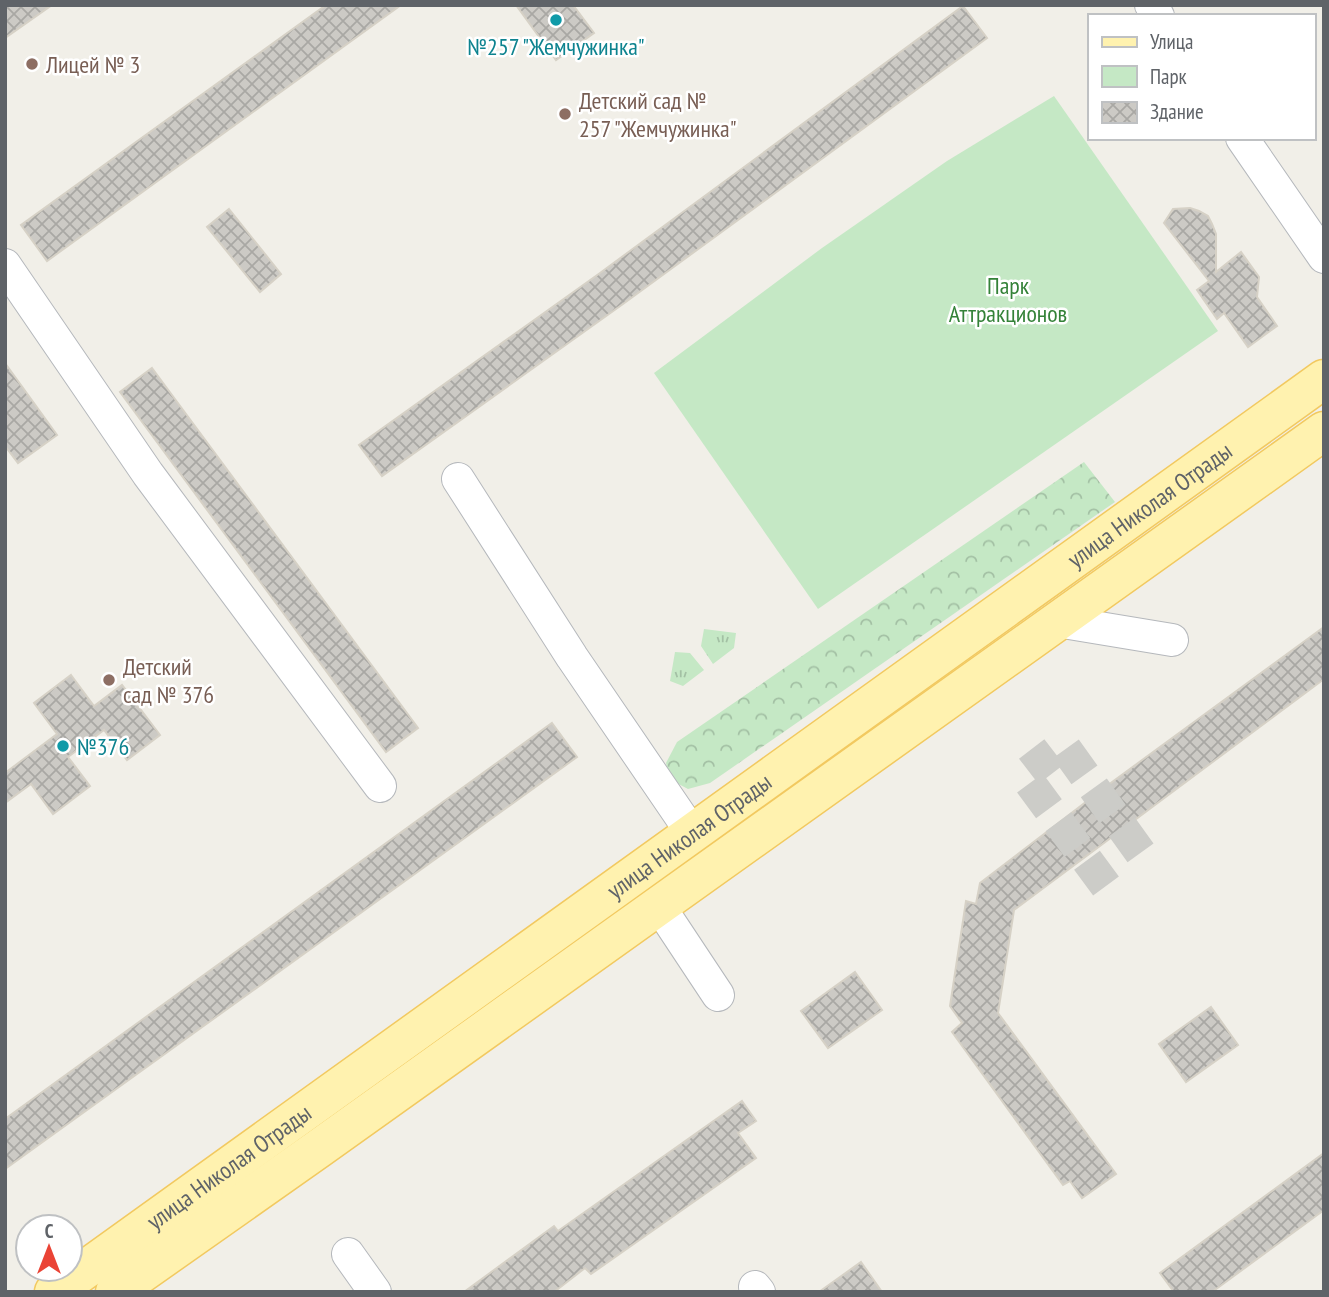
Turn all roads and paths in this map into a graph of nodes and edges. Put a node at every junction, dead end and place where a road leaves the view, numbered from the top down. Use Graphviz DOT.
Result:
graph roads {
  1 [pos="1243,140"];
  2 [pos="1324,257"];
  3 [pos="5,265"];
  4 [pos="1324,379"];
  5 [pos="1324,431"];
  6 [pos="458,479"];
  7 [pos="1057,621"];
  8 [pos="1172,640"];
  9 [pos="380,786"];
  10 [pos="692,833"];
  11 [pos="659,906"];
  12 [pos="718,995"];
  13 [pos="348,1254"];
  14 [pos="54,1292"];
  15 [pos="115,1292"];
  16 [pos="375,1292"];
  1 -- 2 [label="street"];
  3 -- 9 [label="street"];
  4 -- 10 [label="main road, улица Николая Отрады"];
  5 -- 7 [label="main road, улица Николая Отрады"];
  6 -- 10 [label="street"];
  7 -- 8 [label="street"];
  7 -- 11 [label="main road, улица Николая Отрады"];
  10 -- 14 [label="main road, улица Николая Отрады"];
  11 -- 12 [label="street"];
  11 -- 15 [label="main road, улица Николая Отрады"];
  13 -- 16 [label="street"];
}
